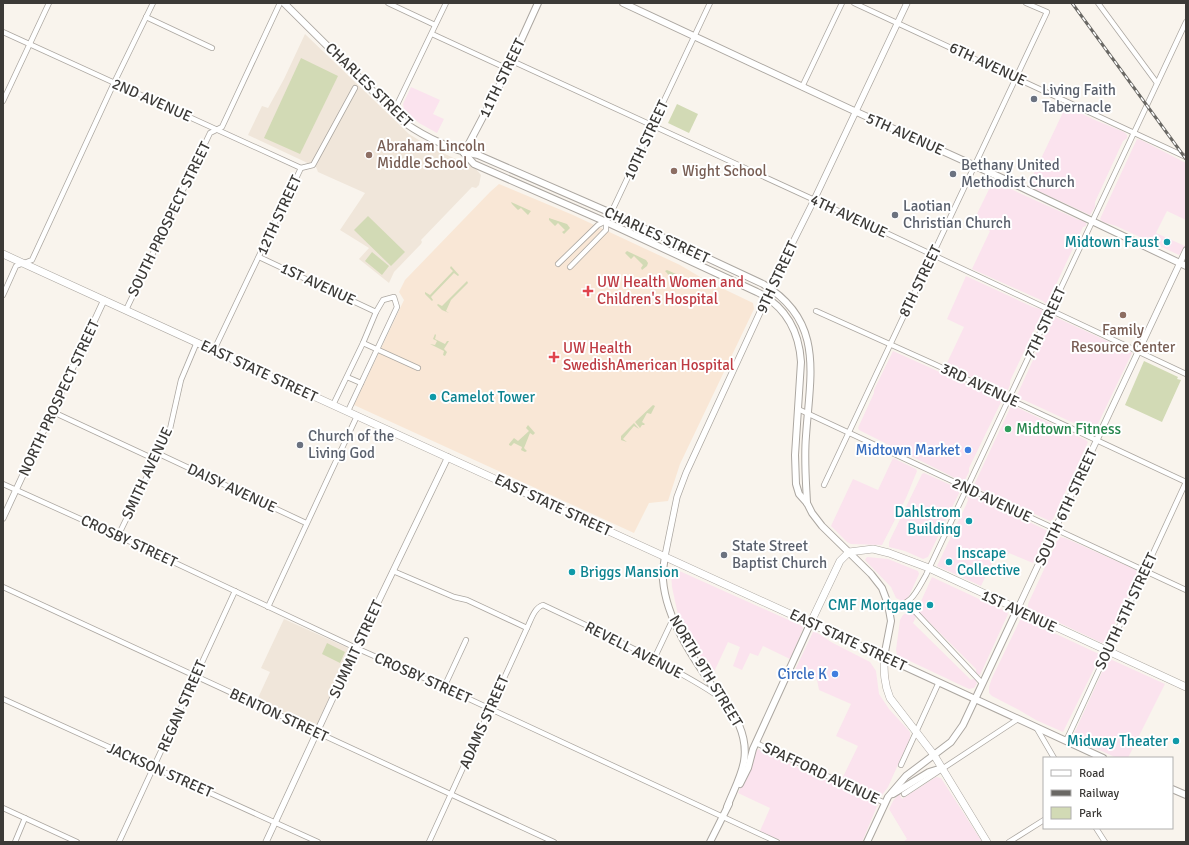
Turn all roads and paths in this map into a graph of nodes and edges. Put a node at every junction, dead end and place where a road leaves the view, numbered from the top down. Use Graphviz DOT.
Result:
graph roads {
  1 [pos="49,3"];
  2 [pos="153,3"];
  3 [pos="280,3"];
  4 [pos="284,3"];
  5 [pos="388,3"];
  6 [pos="446,3"];
  7 [pos="538,3"];
  8 [pos="623,3"];
  9 [pos="710,3"];
  10 [pos="842,3"];
  11 [pos="854,3"];
  12 [pos="906,3"];
  13 [pos="1026,3"];
  14 [pos="1098,3"];
  15 [pos="146,17"];
  16 [pos="897,22"];
  17 [pos="1186,22"];
  18 [pos="435,25"];
  19 [pos="3,32"];
  20 [pos="432,34"];
  21 [pos="695,36"];
  22 [pos="30,44"];
  23 [pos="212,48"];
  24 [pos="512,61"];
  25 [pos="508,69"];
  26 [pos="1016,78"];
  27 [pos="1157,83"];
  28 [pos="114,84"];
  29 [pos="802,87"];
  30 [pos="355,88"];
  31 [pos="3,101"];
  32 [pos="394,111"];
  33 [pos="856,112"];
  34 [pos="652,126"];
  35 [pos="216,129"];
  36 [pos="1135,134"];
  37 [pos="464,153"];
  38 [pos="1186,158"];
  39 [pos="975,166"];
  40 [pos="301,168"];
  41 [pos="814,200"];
  42 [pos="611,213"];
  43 [pos="606,222"];
  44 [pos="1093,222"];
  45 [pos="1186,250"];
  46 [pos="3,254"];
  47 [pos="932,255"];
  48 [pos="259,257"];
  49 [pos="24,264"];
  50 [pos="558,264"];
  51 [pos="1183,264"];
  52 [pos="570,267"];
  53 [pos="771,289"];
  54 [pos="3,295"];
  55 [pos="767,297"];
  56 [pos="104,300"];
  57 [pos="126,310"];
  58 [pos="816,311"];
  59 [pos="1051,311"];
  60 [pos="376,312"];
  61 [pos="197,342"];
  62 [pos="363,343"];
  63 [pos="890,344"];
  64 [pos="214,350"];
  65 [pos="377,350"];
  66 [pos="1138,352"];
  67 [pos="418,368"];
  68 [pos="1186,374"];
  69 [pos="347,376"];
  70 [pos="361,383"];
  71 [pos="1009,399"];
  72 [pos="333,405"];
  73 [pos="798,409"];
  74 [pos="348,411"];
  75 [pos="53,412"];
  76 [pos="808,414"];
  77 [pos="357,416"];
  78 [pos="848,432"];
  79 [pos="1097,440"];
  80 [pos="157,453"];
  81 [pos="448,457"];
  82 [pos="154,459"];
  83 [pos="1186,482"];
  84 [pos="3,484"];
  85 [pos="824,486"];
  86 [pos="967,488"];
  87 [pos="16,490"];
  88 [pos="807,503"];
  89 [pos="3,518"];
  90 [pos="306,523"];
  91 [pos="1055,530"];
  92 [pos="118,536"];
  93 [pos="849,552"];
  94 [pos="665,556"];
  95 [pos="929,568"];
  96 [pos="393,571"];
  97 [pos="1144,571"];
  98 [pos="3,587"];
  99 [pos="1186,590"];
  100 [pos="235,591"];
  101 [pos="907,603"];
  102 [pos="543,606"];
  103 [pos="268,607"];
  104 [pos="1017,610"];
  105 [pos="889,611"];
  106 [pos="673,619"];
  107 [pos="811,622"];
  108 [pos="527,628"];
  109 [pos="466,640"];
  110 [pos="356,648"];
  111 [pos="1107,651"];
  112 [pos="884,657"];
  113 [pos="654,659"];
  114 [pos="195,676"];
  115 [pos="939,682"];
  116 [pos="982,683"];
  117 [pos="1186,687"];
  118 [pos="446,688"];
  119 [pos="3,699"];
  120 [pos="975,699"];
  121 [pos="722,700"];
  122 [pos="489,708"];
  123 [pos="1018,719"];
  124 [pos="1036,727"];
  125 [pos="917,731"];
  126 [pos="316,732"];
  127 [pos="1066,741"];
  128 [pos="756,743"];
  129 [pos="934,755"];
  130 [pos="1053,757"];
  131 [pos="1101,757"];
  132 [pos="901,765"];
  133 [pos="154,768"];
  134 [pos="942,768"];
  135 [pos="1173,790"];
  136 [pos="451,794"];
  137 [pos="904,794"];
  138 [pos="1186,796"];
  139 [pos="887,800"];
  140 [pos="727,807"];
  141 [pos="3,808"];
  142 [pos="722,816"];
  143 [pos="25,818"];
  144 [pos="1043,821"];
  145 [pos="275,822"];
  146 [pos="1097,829"];
  147 [pos="869,840"];
  148 [pos="14,842"];
  149 [pos="78,842"];
  150 [pos="120,842"];
  151 [pos="266,842"];
  152 [pos="318,842"];
  153 [pos="429,842"];
  154 [pos="554,842"];
  155 [pos="710,842"];
  156 [pos="777,842"];
  157 [pos="987,842"];
  158 [pos="1009,842"];
  159 [pos="1104,842"];
  1 -- 22 [label="street"];
  2 -- 15 [label="street"];
  3 -- 35 [label="street, SOUTH PROSPECT STREET"];
  4 -- 32 [label="main road, CHARLES STREET"];
  5 -- 18 [label="street"];
  6 -- 18 [label="street"];
  7 -- 24 [label="main road, 11TH STREET"];
  8 -- 21 [label="main road, 5TH AVENUE"];
  9 -- 21 [label="street, 10TH STREET"];
  10 -- 29 [label="street"];
  11 -- 16 [label="street, 6TH AVENUE"];
  12 -- 16 [label="street, 9TH STREET"];
  13 -- 26 [label="street, 8TH STREET"];
  14 -- 27 [label="street"];
  15 -- 23 [label="street"];
  15 -- 28 [label="street"];
  16 -- 26 [label="street, 6TH AVENUE"];
  16 -- 33 [label="street, 9TH STREET"];
  17 -- 27 [label="street, 7TH STREET"];
  18 -- 20 [label="street"];
  19 -- 22 [label="street, 2ND AVENUE"];
  20 -- 25 [label="street"];
  20 -- 32 [label="street"];
  21 -- 29 [label="main road, 5TH AVENUE"];
  21 -- 34 [label="street, 10TH STREET"];
  22 -- 28 [label="street, 2ND AVENUE"];
  22 -- 31 [label="street"];
  24 -- 25 [label="main road, 11TH STREET"];
  24 -- 34 [label="street, 4TH AVENUE"];
  25 -- 37 [label="main road, 11TH STREET"];
  26 -- 36 [label="street, 6TH AVENUE"];
  26 -- 39 [label="street, 8TH STREET"];
  27 -- 36 [label="street, 7TH STREET"];
  28 -- 35 [label="street, 2ND AVENUE"];
  28 -- 49 [label="street"];
  29 -- 33 [label="main road, 5TH AVENUE"];
  30 -- 40 [label="street, 12TH STREET"];
  32 -- 37 [label="main road, CHARLES STREET"];
  33 -- 39 [label="main road, 5TH AVENUE"];
  33 -- 41 [label="street, 9TH STREET"];
  34 -- 41 [label="street, 4TH AVENUE"];
  34 -- 42 [label="street, 10TH STREET"];
  35 -- 40 [label="street, 2ND AVENUE"];
  35 -- 57 [label="street, SOUTH PROSPECT STREET"];
  36 -- 38 [label="street, 6TH AVENUE"];
  36 -- 44 [label="street, 7TH STREET"];
  37 -- 42 [label="main road, CHARLES STREET"];
  37 -- 43 [label="main road, CHARLES STREET"];
  39 -- 44 [label="main road, 5TH AVENUE"];
  39 -- 47 [label="street, 8TH STREET"];
  40 -- 48 [label="street, 12TH STREET"];
  41 -- 47 [label="street, 4TH AVENUE"];
  41 -- 53 [label="street, 9TH STREET"];
  42 -- 43 [label="street, 10TH STREET"];
  42 -- 53 [label="main road, CHARLES STREET"];
  43 -- 50 [label="street"];
  43 -- 52 [label="street, 10TH STREET"];
  43 -- 55 [label="main road, CHARLES STREET"];
  44 -- 51 [label="main road, 5TH AVENUE"];
  44 -- 59 [label="street, 7TH STREET"];
  45 -- 51 [label="street, SOUTH 6TH STREET"];
  46 -- 49 [label="main road, EAST STATE STREET"];
  47 -- 59 [label="street, 4TH AVENUE"];
  47 -- 63 [label="street, 8TH STREET"];
  48 -- 60 [label="street, 1ST AVENUE"];
  48 -- 64 [label="street, 12TH STREET"];
  49 -- 54 [label="street"];
  49 -- 56 [label="main road, EAST STATE STREET"];
  51 -- 66 [label="street, SOUTH 6TH STREET"];
  53 -- 55 [label="street, 9TH STREET"];
  53 -- 76 [label="main road, CHARLES STREET"];
  55 -- 73 [label="main road, CHARLES STREET"];
  55 -- 94 [label="street, 9TH STREET"];
  56 -- 57 [label="main road, EAST STATE STREET"];
  56 -- 75 [label="street, NORTH PROSPECT STREET"];
  57 -- 61 [label="main road, EAST STATE STREET"];
  58 -- 63 [label="street, 3RD AVENUE"];
  59 -- 66 [label="street, 4TH AVENUE"];
  59 -- 71 [label="street, 7TH STREET"];
  60 -- 62 [label="street"];
  60 -- 65 [label="street"];
  61 -- 64 [label="main road, EAST STATE STREET"];
  61 -- 80 [label="street, SMITH AVENUE"];
  62 -- 65 [label="street"];
  62 -- 69 [label="street"];
  63 -- 71 [label="street, 3RD AVENUE"];
  63 -- 78 [label="street, 8TH STREET"];
  64 -- 72 [label="main road, EAST STATE STREET"];
  65 -- 67 [label="street"];
  65 -- 70 [label="street"];
  66 -- 68 [label="street, 4TH AVENUE"];
  66 -- 79 [label="street, SOUTH 6TH STREET"];
  69 -- 70 [label="street"];
  69 -- 72 [label="street"];
  70 -- 74 [label="street"];
  71 -- 79 [label="street, 3RD AVENUE"];
  71 -- 86 [label="street, 7TH STREET"];
  72 -- 74 [label="main road, EAST STATE STREET"];
  73 -- 76 [label="street, 2ND AVENUE"];
  73 -- 88 [label="main road, CHARLES STREET"];
  74 -- 77 [label="main road, EAST STATE STREET"];
  75 -- 82 [label="street"];
  75 -- 87 [label="street, NORTH PROSPECT STREET"];
  76 -- 78 [label="street, 2ND AVENUE"];
  76 -- 88 [label="main road, CHARLES STREET"];
  77 -- 81 [label="main road, EAST STATE STREET"];
  77 -- 90 [label="street"];
  78 -- 85 [label="street, 8TH STREET"];
  78 -- 86 [label="street, 2ND AVENUE"];
  79 -- 83 [label="street, 3RD AVENUE"];
  79 -- 91 [label="street, SOUTH 6TH STREET"];
  80 -- 82 [label="street, SMITH AVENUE"];
  80 -- 90 [label="street, DAISY AVENUE"];
  81 -- 94 [label="main road, EAST STATE STREET"];
  81 -- 96 [label="street, SUMMIT STREET"];
  82 -- 92 [label="street, SMITH AVENUE"];
  83 -- 97 [label="street, SOUTH 5TH STREET"];
  84 -- 87 [label="street, CROSBY STREET"];
  86 -- 91 [label="street, 2ND AVENUE"];
  86 -- 95 [label="street, 7TH STREET"];
  87 -- 89 [label="street, NORTH PROSPECT STREET"];
  87 -- 92 [label="street, CROSBY STREET"];
  88 -- 93 [label="main road, CHARLES STREET"];
  90 -- 103 [label="street"];
  91 -- 97 [label="street, 2ND AVENUE"];
  91 -- 104 [label="street, SOUTH 6TH STREET"];
  92 -- 100 [label="street, CROSBY STREET"];
  93 -- 95 [label="main road, 1ST AVENUE"];
  93 -- 105 [label="main road, CHARLES STREET"];
  93 -- 107 [label="main road"];
  94 -- 106 [label="main road, NORTH 9TH STREET"];
  94 -- 107 [label="main road, EAST STATE STREET"];
  95 -- 101 [label="street, 7TH STREET"];
  95 -- 104 [label="main road, 1ST AVENUE"];
  96 -- 108 [label="street"];
  96 -- 110 [label="street, SUMMIT STREET"];
  97 -- 99 [label="street, 2ND AVENUE"];
  97 -- 111 [label="street, SOUTH 5TH STREET"];
  98 -- 114 [label="street, BENTON STREET"];
  100 -- 103 [label="street, CROSBY STREET"];
  100 -- 114 [label="street, REGAN STREET"];
  101 -- 105 [label="street, 7TH STREET"];
  101 -- 116 [label="street"];
  102 -- 108 [label="street, ADAMS STREET"];
  102 -- 113 [label="street, REVELL AVENUE"];
  103 -- 110 [label="street, CROSBY STREET"];
  104 -- 111 [label="main road, 1ST AVENUE"];
  104 -- 116 [label="main road, SOUTH 6TH STREET"];
  105 -- 112 [label="main road, CHARLES STREET"];
  106 -- 113 [label="street"];
  106 -- 121 [label="main road, NORTH 9TH STREET"];
  107 -- 112 [label="main road, EAST STATE STREET"];
  107 -- 128 [label="main road"];
  108 -- 122 [label="street, ADAMS STREET"];
  109 -- 118 [label="street"];
  110 -- 118 [label="street, CROSBY STREET"];
  110 -- 126 [label="street, SUMMIT STREET"];
  111 -- 117 [label="main road, 1ST AVENUE"];
  111 -- 127 [label="street, SOUTH 5TH STREET"];
  112 -- 115 [label="main road, EAST STATE STREET"];
  112 -- 125 [label="main road"];
  113 -- 121 [label="street, REVELL AVENUE"];
  114 -- 126 [label="street, BENTON STREET"];
  114 -- 133 [label="street, REGAN STREET"];
  115 -- 120 [label="main road, EAST STATE STREET"];
  115 -- 125 [label="street"];
  116 -- 120 [label="main road, SOUTH 6TH STREET"];
  118 -- 122 [label="street, CROSBY STREET"];
  119 -- 133 [label="street, JACKSON STREET"];
  120 -- 123 [label="main road, EAST STATE STREET"];
  120 -- 129 [label="main road, SOUTH 6TH STREET"];
  121 -- 140 [label="main road, NORTH 9TH STREET"];
  122 -- 136 [label="street, ADAMS STREET"];
  122 -- 142 [label="street, CROSBY STREET"];
  123 -- 124 [label="main road, EAST STATE STREET"];
  123 -- 134 [label="street"];
  124 -- 127 [label="main road, EAST STATE STREET"];
  124 -- 130 [label="street"];
  125 -- 129 [label="main road"];
  125 -- 132 [label="street"];
  126 -- 136 [label="street, BENTON STREET"];
  126 -- 145 [label="street, SUMMIT STREET"];
  127 -- 131 [label="main road, EAST STATE STREET"];
  128 -- 139 [label="street, SPAFFORD AVENUE"];
  128 -- 140 [label="main road"];
  129 -- 134 [label="main road"];
  129 -- 139 [label="main road, SOUTH 6TH STREET"];
  133 -- 145 [label="street, JACKSON STREET"];
  133 -- 150 [label="street, REGAN STREET"];
  134 -- 137 [label="street"];
  134 -- 139 [label="main road"];
  134 -- 157 [label="main road"];
  135 -- 138 [label="main road"];
  136 -- 153 [label="street, ADAMS STREET"];
  136 -- 154 [label="street, BENTON STREET"];
  139 -- 147 [label="main road, SOUTH 6TH STREET"];
  140 -- 142 [label="main road"];
  141 -- 143 [label="street"];
  142 -- 155 [label="main road"];
  142 -- 156 [label="street, CROSBY STREET"];
  143 -- 148 [label="street"];
  143 -- 149 [label="street"];
  144 -- 158 [label="street"];
  145 -- 151 [label="street, SUMMIT STREET"];
  145 -- 152 [label="street, JACKSON STREET"];
  146 -- 159 [label="street"];
}
